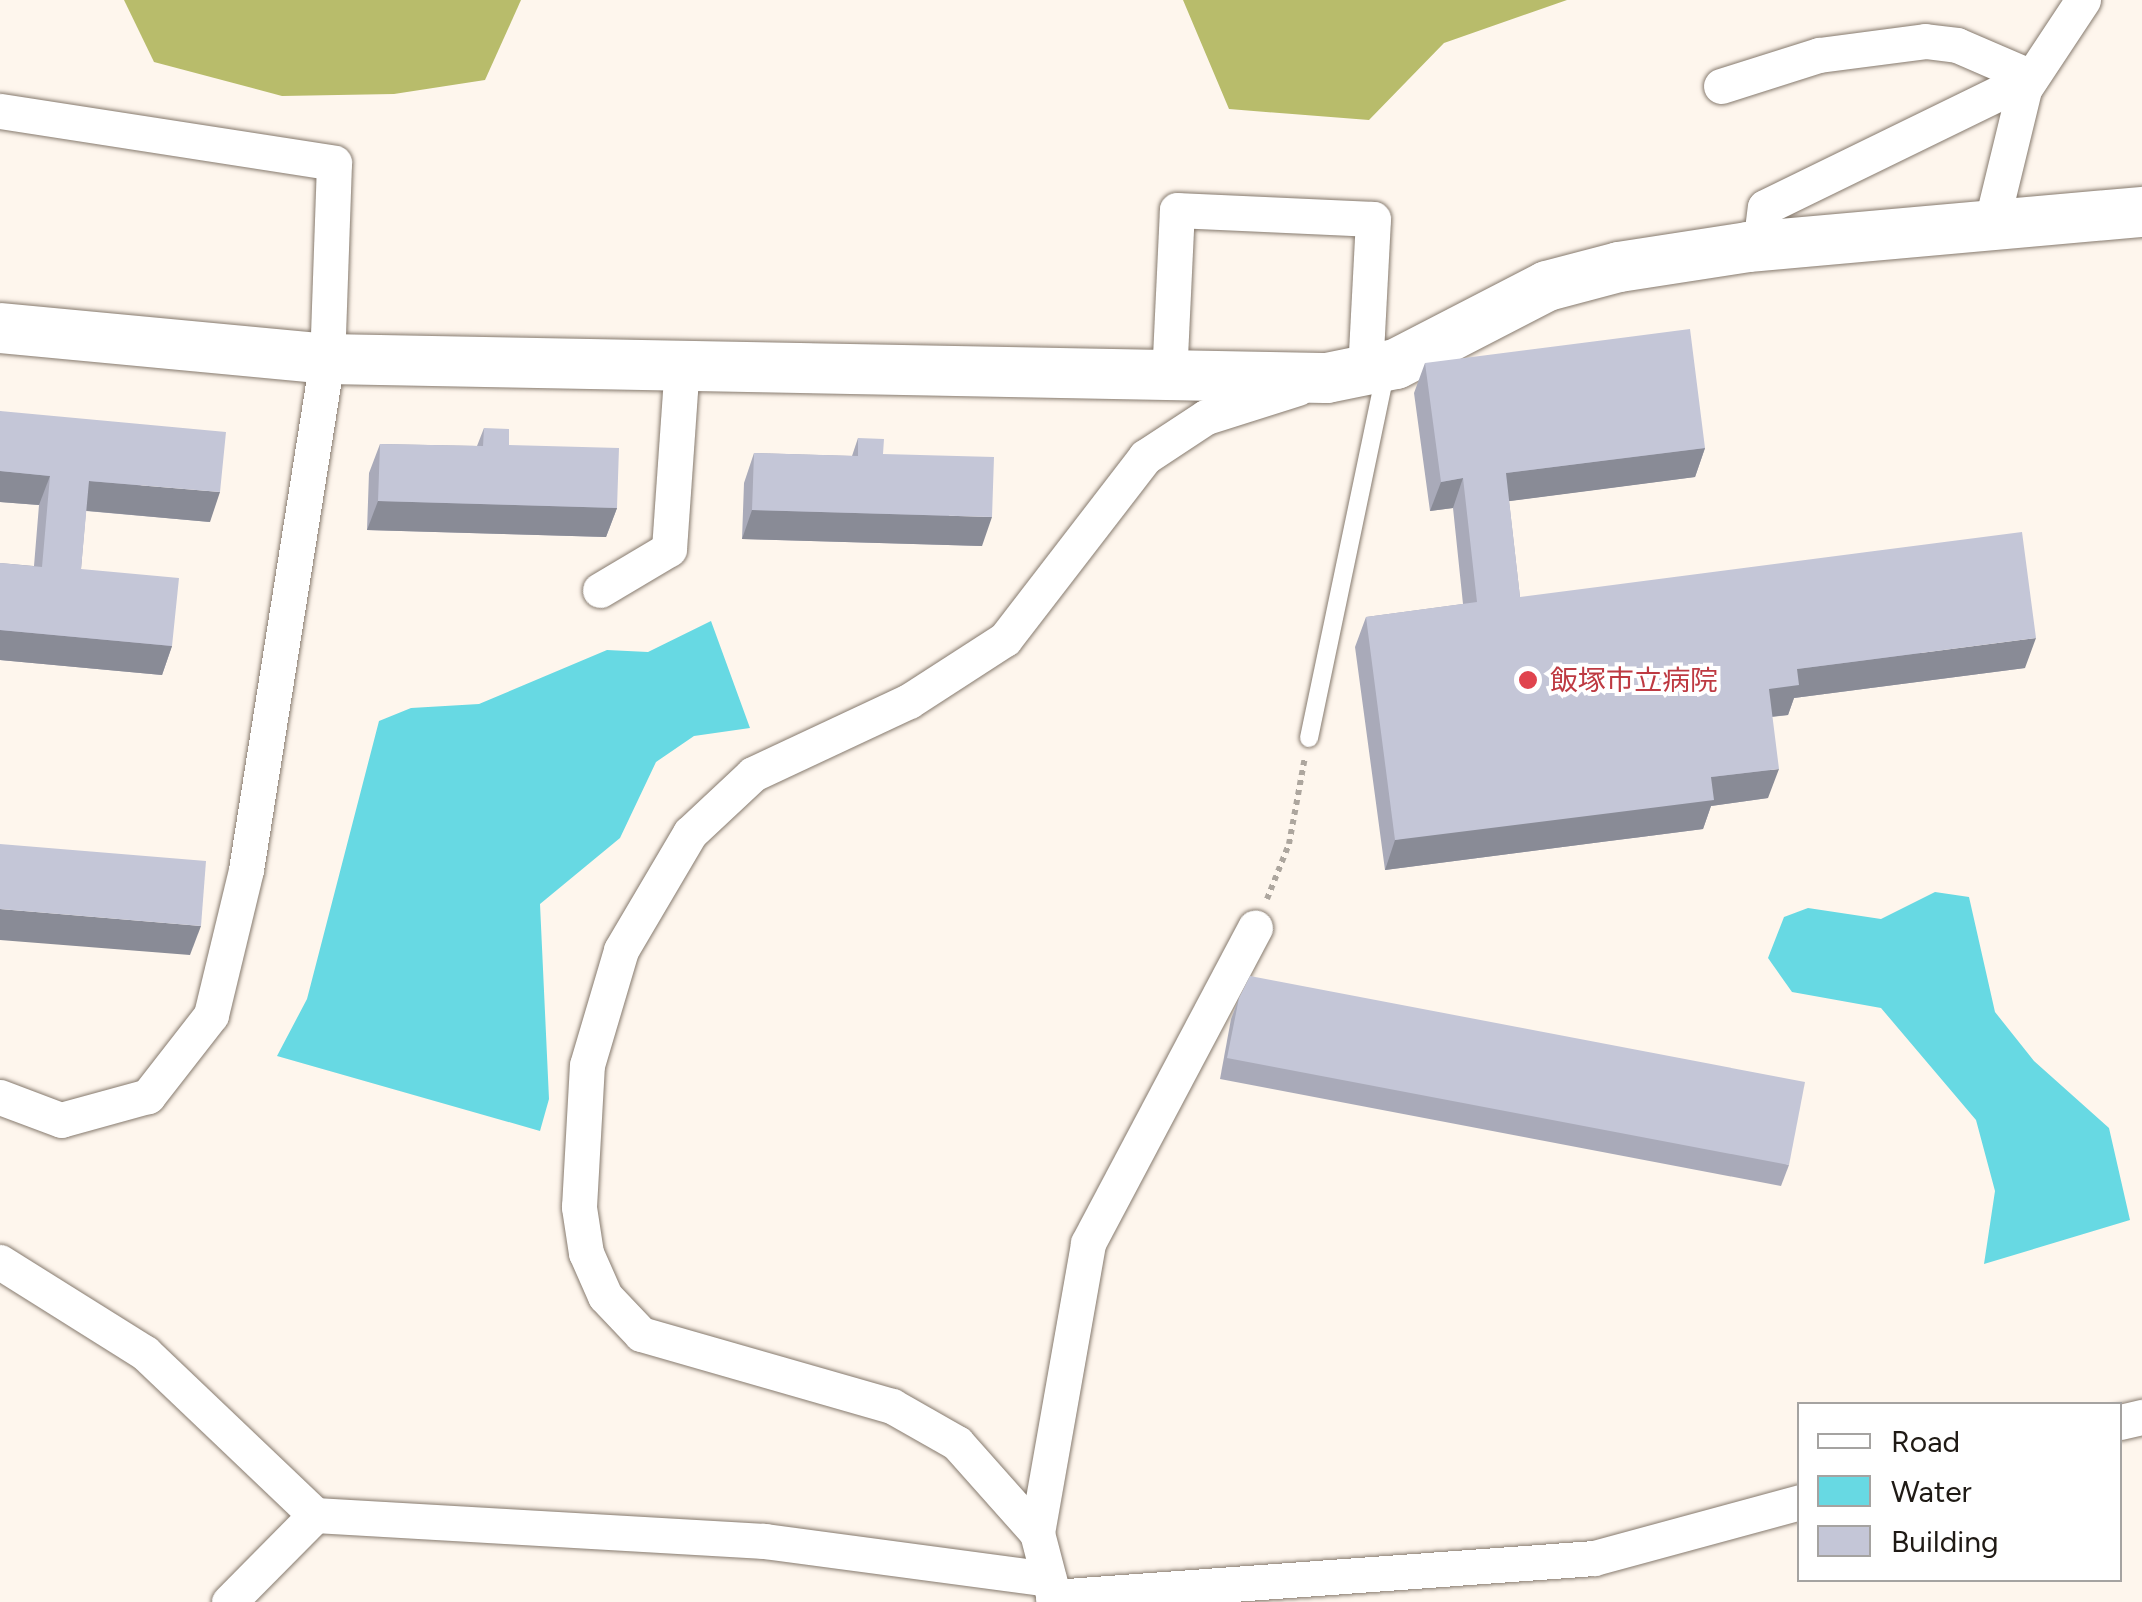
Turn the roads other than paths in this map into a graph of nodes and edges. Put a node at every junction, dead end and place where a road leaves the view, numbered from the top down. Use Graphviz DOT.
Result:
graph roads {
  1 [pos="2083,0"];
  2 [pos="2031,77"];
  3 [pos="1721,86"];
  4 [pos="0,111"];
  5 [pos="2142,212"];
  6 [pos="1990,229"];
  7 [pos="1760,246"];
  8 [pos="0,328"];
  9 [pos="327,359"];
  10 [pos="682,365"];
  11 [pos="1360,371"];
  12 [pos="1169,378"];
  13 [pos="600,590"];
  14 [pos="1309,738"];
  15 [pos="1255,928"];
  16 [pos="0,1098"];
  17 [pos="0,1262"];
  18 [pos="1797,1503"];
  19 [pos="315,1514"];
  20 [pos="1037,1533"];
  21 [pos="1052,1593"];
  22 [pos="229,1602"];
  1 -- 2 [label="street"];
  2 -- 3 [label="street"];
  2 -- 6 [label="street"];
  2 -- 7 [label="street"];
  4 -- 9 [label="street"];
  5 -- 6 [label="street"];
  6 -- 7 [label="street"];
  7 -- 11 [label="street"];
  8 -- 9 [label="street"];
  9 -- 10 [label="street"];
  9 -- 16 [label="street"];
  10 -- 12 [label="street"];
  10 -- 13 [label="street"];
  11 -- 12 [label="street"];
  11 -- 12 [label="street"];
  11 -- 14 [label="lane"];
  11 -- 20 [label="street"];
  15 -- 20 [label="street"];
  17 -- 19 [label="street"];
  18 -- 21 [label="street"];
  19 -- 21 [label="street"];
  19 -- 22 [label="street"];
  20 -- 21 [label="street"];
}
